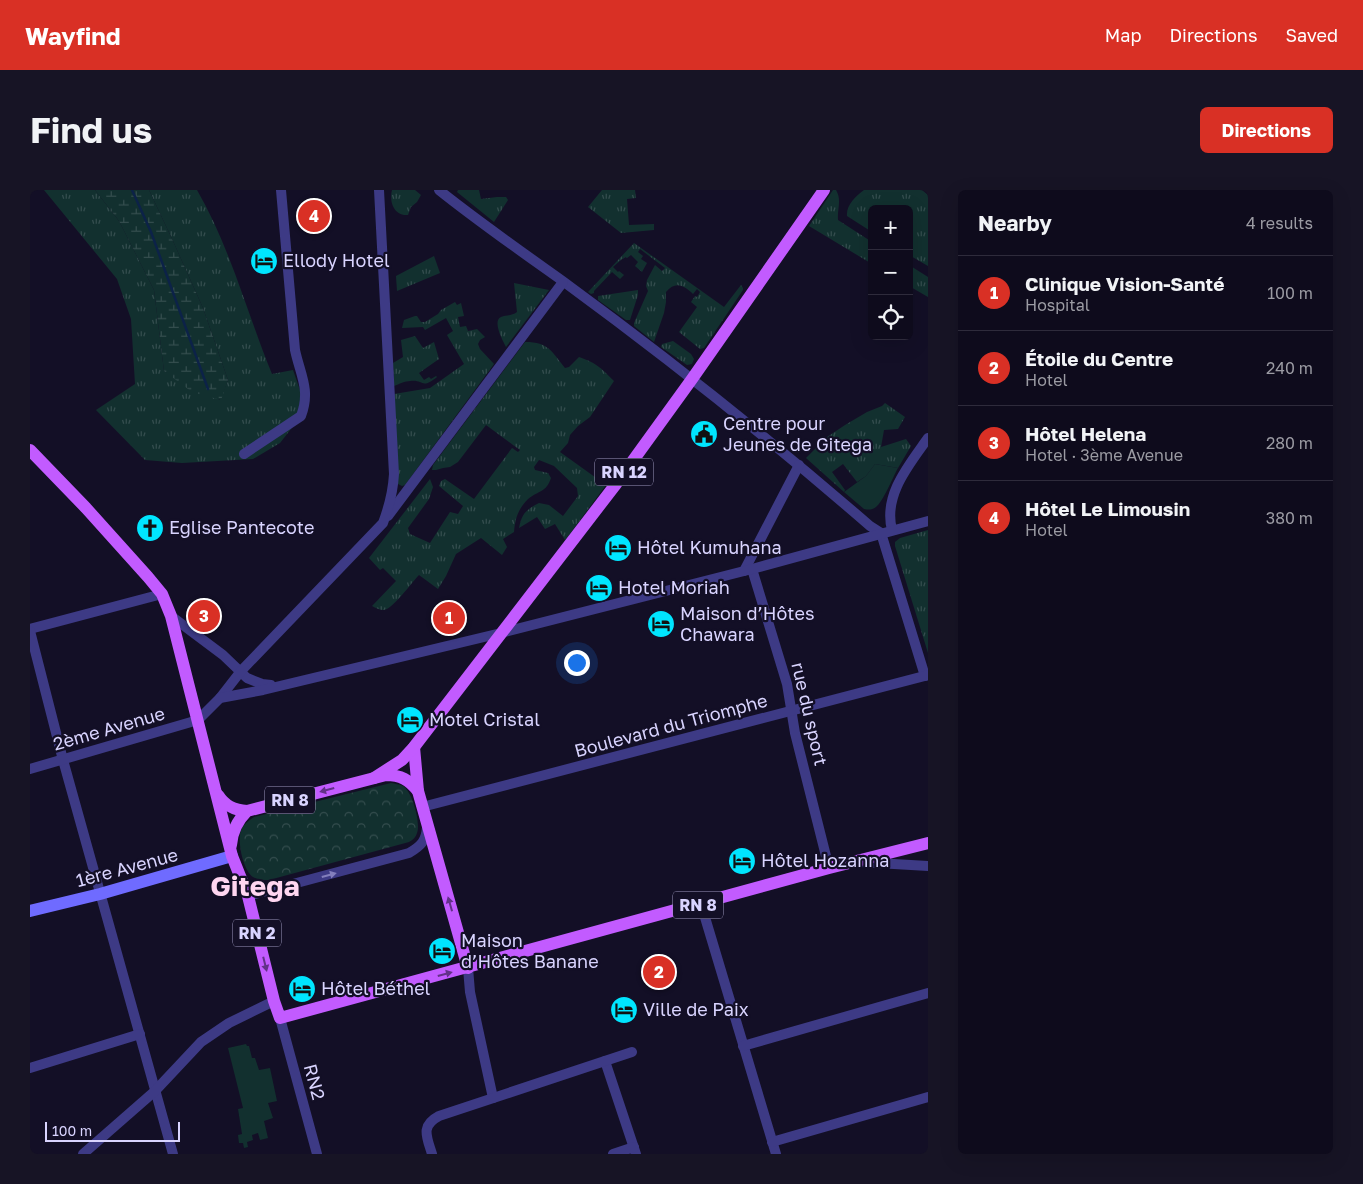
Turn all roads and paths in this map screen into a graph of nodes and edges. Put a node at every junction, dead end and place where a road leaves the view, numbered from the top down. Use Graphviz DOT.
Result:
graph roads {
  1 [pos="280,190"];
  2 [pos="379,190"];
  3 [pos="439,190"];
  4 [pos="824,190"];
  5 [pos="563,282"];
  6 [pos="692,379"];
  7 [pos="928,438"];
  8 [pos="30,450"];
  9 [pos="244,454"];
  10 [pos="799,465"];
  11 [pos="928,521"];
  12 [pos="383,523"];
  13 [pos="892,530"];
  14 [pos="881,533"];
  15 [pos="748,570"];
  16 [pos="162,594"];
  17 [pos="171,616"];
  18 [pos="30,630"];
  19 [pos="501,633"];
  20 [pos="241,671"];
  21 [pos="927,675"];
  22 [pos="286,684"];
  23 [pos="220,698"];
  24 [pos="792,711"];
  25 [pos="198,720"];
  26 [pos="414,747"];
  27 [pos="64,760"];
  28 [pos="30,769"];
  29 [pos="374,778"];
  30 [pos="216,788"];
  31 [pos="418,791"];
  32 [pos="422,807"];
  33 [pos="247,811"];
  34 [pos="427,824"];
  35 [pos="928,843"];
  36 [pos="232,853"];
  37 [pos="854,862"];
  38 [pos="928,866"];
  39 [pos="829,868"];
  40 [pos="100,894"];
  41 [pos="248,896"];
  42 [pos="701,904"];
  43 [pos="30,911"];
  44 [pos="468,968"];
  45 [pos="928,992"];
  46 [pos="274,1001"];
  47 [pos="280,1018"];
  48 [pos="140,1034"];
  49 [pos="743,1046"];
  50 [pos="632,1052"];
  51 [pos="605,1061"];
  52 [pos="30,1068"];
  53 [pos="155,1091"];
  54 [pos="928,1097"];
  55 [pos="493,1098"];
  56 [pos="772,1142"];
  57 [pos="635,1150"];
  58 [pos="84,1154"];
  59 [pos="173,1154"];
  60 [pos="317,1154"];
  61 [pos="432,1154"];
  62 [pos="613,1154"];
  63 [pos="776,1154"];
  1 -- 9 [label="street"];
  2 -- 12 [label="street"];
  3 -- 5 [label="street"];
  4 -- 6 [label="main road, RN 12"];
  5 -- 6 [label="street"];
  5 -- 12 [label="street"];
  6 -- 10 [label="street"];
  6 -- 19 [label="main road, RN 12"];
  7 -- 13 [label="street"];
  8 -- 16 [label="main road, RN 2"];
  10 -- 14 [label="street"];
  10 -- 15 [label="street"];
  11 -- 13 [label="street"];
  12 -- 20 [label="street"];
  13 -- 14 [label="street"];
  14 -- 15 [label="street"];
  14 -- 21 [label="street"];
  15 -- 19 [label="street"];
  15 -- 24 [label="street, rue du sport"];
  16 -- 17 [label="main road, RN 2"];
  16 -- 18 [label="street"];
  17 -- 20 [label="street"];
  17 -- 25 [label="main road, RN 2"];
  18 -- 27 [label="street"];
  19 -- 22 [label="street"];
  19 -- 26 [label="main road, RN 12"];
  20 -- 22 [label="street"];
  20 -- 23 [label="street"];
  21 -- 24 [label="street, Boulevard du Triomphe"];
  22 -- 23 [label="street"];
  23 -- 25 [label="street"];
  24 -- 32 [label="street, Boulevard du Triomphe"];
  24 -- 39 [label="street, rue du sport"];
  25 -- 27 [label="street, 2ème Avenue"];
  25 -- 30 [label="main road, RN 2"];
  26 -- 29 [label="main road, RN 8"];
  26 -- 31 [label="main road"];
  27 -- 28 [label="street, 2ème Avenue"];
  27 -- 40 [label="street"];
  29 -- 31 [label="main road, RN 8"];
  29 -- 33 [label="main road, RN 8, one-way"];
  30 -- 33 [label="main road, RN 8"];
  30 -- 36 [label="main road, RN 2"];
  31 -- 32 [label="main road"];
  32 -- 34 [label="main road"];
  33 -- 36 [label="main road, RN 8"];
  41 -- 34 [label="street, one-way"];
  44 -- 34 [label="main road, one-way"];
  35 -- 37 [label="main road, RN 8"];
  36 -- 40 [label="main road, 1ère Avenue"];
  36 -- 41 [label="main road, RN 2"];
  37 -- 38 [label="street"];
  37 -- 39 [label="main road, RN 8"];
  39 -- 42 [label="main road, RN 8"];
  40 -- 43 [label="main road, 1ère Avenue"];
  40 -- 48 [label="street"];
  41 -- 46 [label="main road, RN 2, one-way"];
  42 -- 44 [label="main road, RN 8"];
  42 -- 49 [label="street"];
  47 -- 44 [label="main road, RN 8, one-way"];
  44 -- 55 [label="street"];
  45 -- 49 [label="street"];
  46 -- 47 [label="main road, RN 2"];
  46 -- 53 [label="street"];
  47 -- 60 [label="street, RN2"];
  48 -- 52 [label="street"];
  48 -- 53 [label="street"];
  49 -- 56 [label="street"];
  50 -- 51 [label="street"];
  51 -- 55 [label="street"];
  51 -- 57 [label="street"];
  53 -- 58 [label="street"];
  53 -- 59 [label="street"];
  54 -- 56 [label="street"];
  55 -- 61 [label="street"];
  56 -- 63 [label="street"];
  57 -- 62 [label="street"];
}
